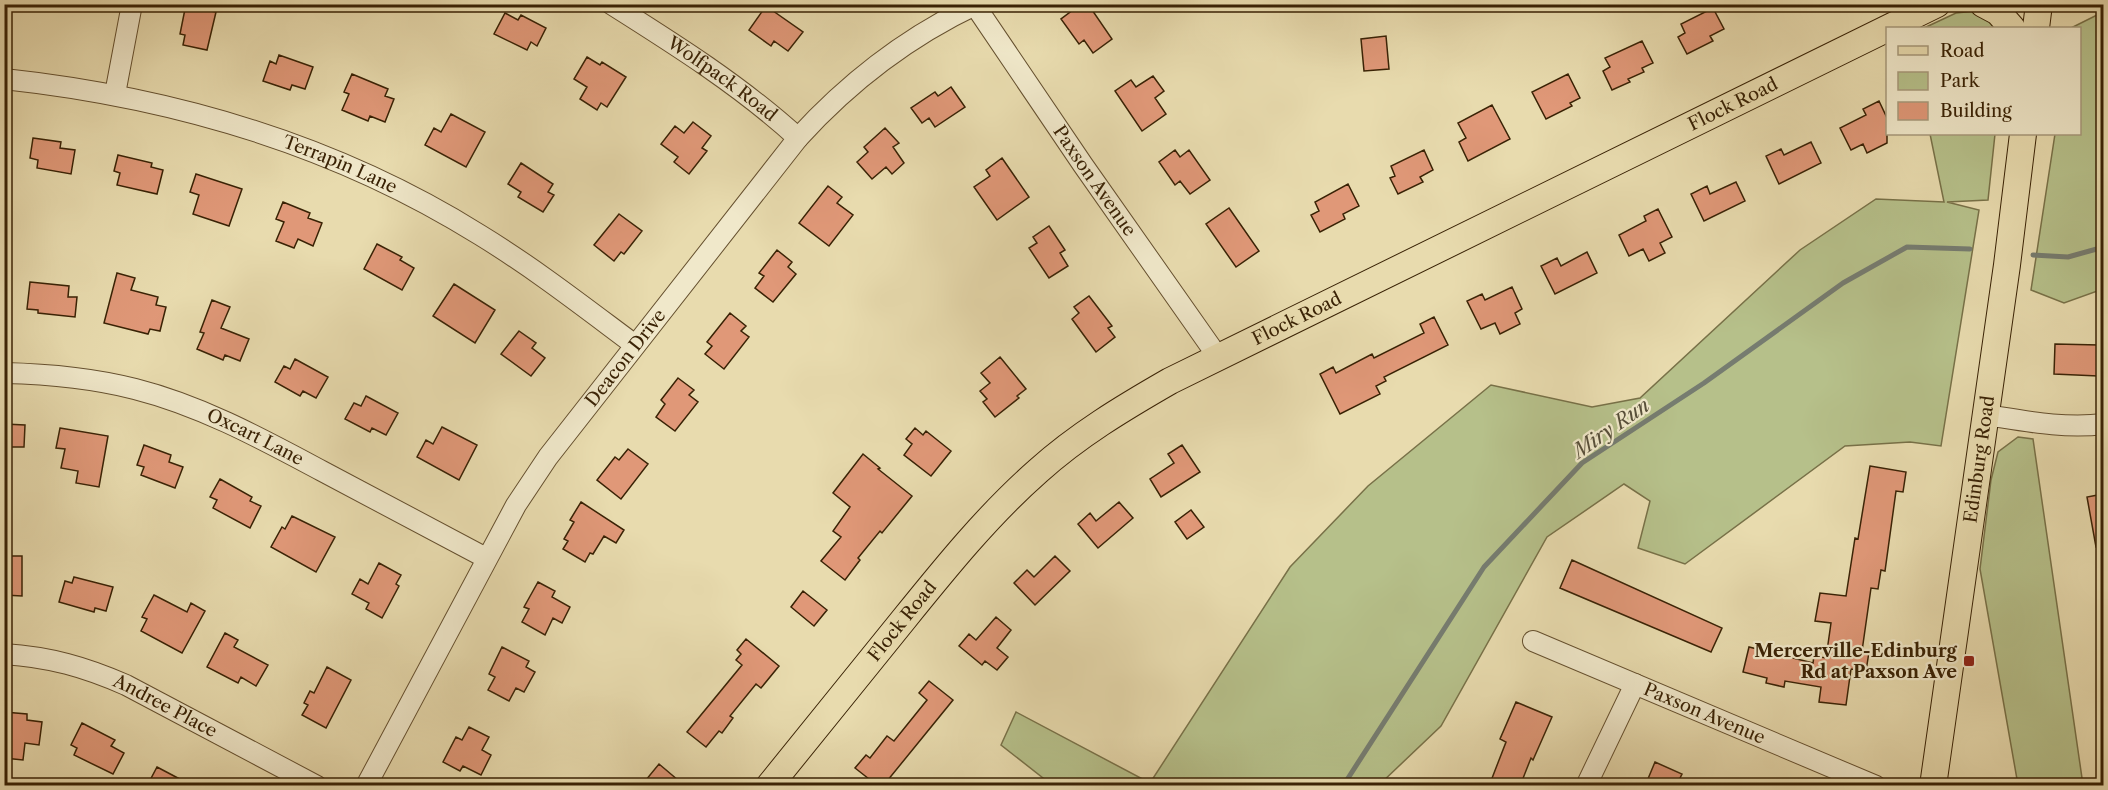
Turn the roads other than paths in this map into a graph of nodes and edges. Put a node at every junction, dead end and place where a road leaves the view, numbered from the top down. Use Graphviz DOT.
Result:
graph roads {
  1 [pos="132,4"];
  2 [pos="611,4"];
  3 [pos="1937,4"];
  4 [pos="1983,4"];
  5 [pos="2039,4"];
  6 [pos="975,5"];
  7 [pos="1890,27"];
  8 [pos="2011,27"];
  9 [pos="2036,27"];
  10 [pos="1886,29"];
  11 [pos="4,79"];
  12 [pos="115,94"];
  13 [pos="2023,135"];
  14 [pos="798,138"];
  15 [pos="635,345"];
  16 [pos="1218,357"];
  17 [pos="4,373"];
  18 [pos="1986,415"];
  19 [pos="2103,424"];
  20 [pos="486,558"];
  21 [pos="1533,641"];
  22 [pos="4,654"];
  23 [pos="1635,684"];
  24 [pos="317,786"];
  25 [pos="366,786"];
  26 [pos="769,786"];
  27 [pos="1586,786"];
  28 [pos="1876,786"];
  29 [pos="1934,786"];
  1 -- 12 [label="street"];
  2 -- 14 [label="street, Wolfpack Road"];
  3 -- 7 [label="main road, Flock Road"];
  4 -- 8 [label="main road"];
  5 -- 9 [label="main road"];
  6 -- 14 [label="street, Deacon Drive"];
  6 -- 16 [label="street, Paxson Avenue"];
  10 -- 16 [label="main road, Flock Road"];
  11 -- 12 [label="street, Terrapin Lane"];
  12 -- 15 [label="street, Terrapin Lane"];
  13 -- 18 [label="main road, Edinburg Road"];
  14 -- 15 [label="street, Deacon Drive"];
  15 -- 20 [label="street, Deacon Drive"];
  16 -- 26 [label="main road, Flock Road"];
  17 -- 20 [label="street, Oxcart Lane"];
  18 -- 19 [label="street"];
  18 -- 29 [label="main road, Edinburg Road"];
  20 -- 25 [label="street, Deacon Drive"];
  21 -- 23 [label="street, Paxson Avenue"];
  22 -- 24 [label="street, Andree Place"];
  23 -- 27 [label="street"];
  23 -- 28 [label="street, Paxson Avenue"];
}
